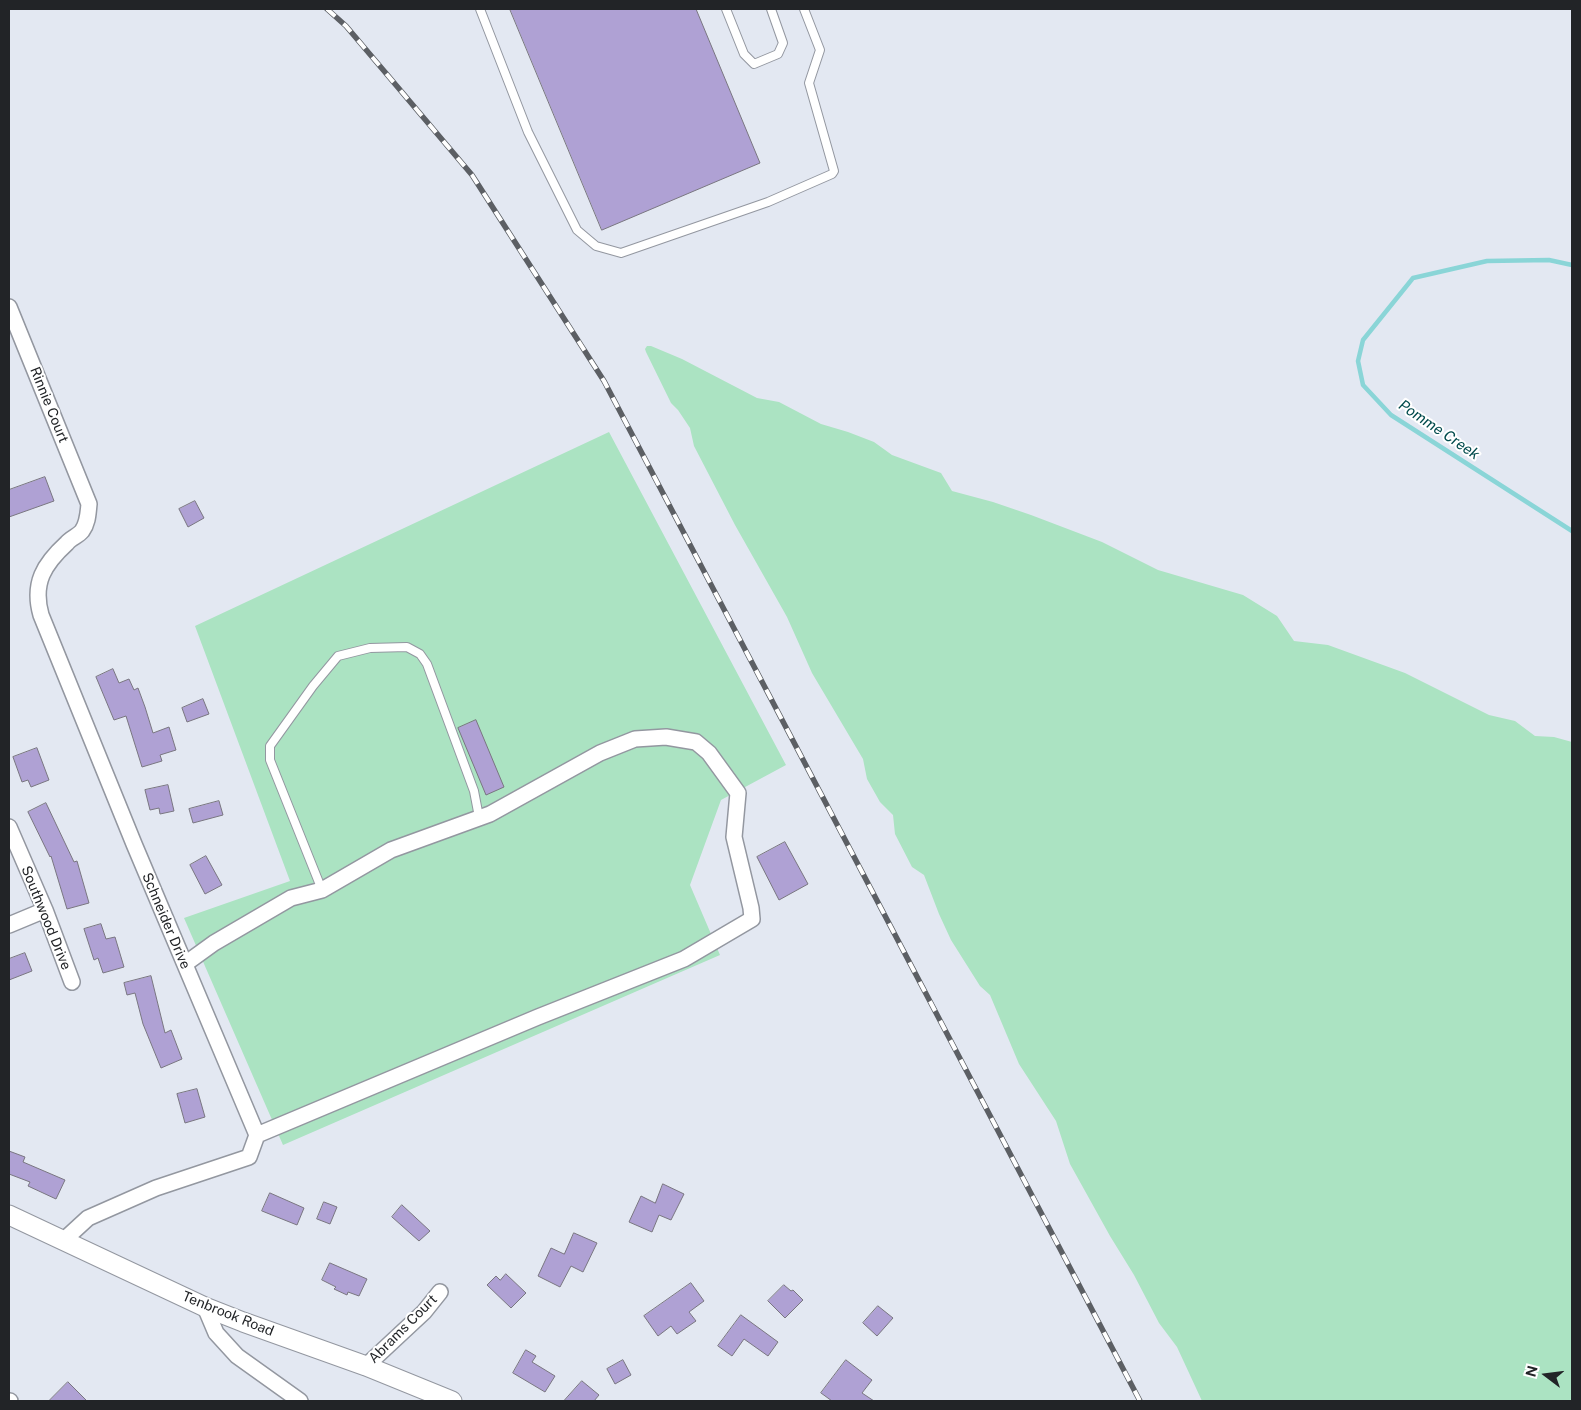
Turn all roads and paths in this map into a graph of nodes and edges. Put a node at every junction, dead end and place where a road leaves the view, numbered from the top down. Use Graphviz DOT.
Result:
graph roads {
  1 [pos="480,9"];
  2 [pos="726,9"];
  3 [pos="771,9"];
  4 [pos="804,9"];
  5 [pos="9,307"];
  6 [pos="89,504"];
  7 [pos="479,817"];
  8 [pos="9,827"];
  9 [pos="322,890"];
  10 [pos="44,910"];
  11 [pos="9,925"];
  12 [pos="185,964"];
  13 [pos="72,982"];
  14 [pos="257,1135"];
  15 [pos="9,1215"];
  16 [pos="64,1240"];
  17 [pos="440,1292"];
  18 [pos="205,1307"];
  19 [pos="366,1366"];
  20 [pos="300,1401"];
  21 [pos="452,1401"];
  1 -- 4 [label="lane"];
  2 -- 3 [label="lane"];
  5 -- 6 [label="street, Rinnie Court"];
  6 -- 12 [label="street, Schneider Drive"];
  7 -- 9 [label="street"];
  7 -- 9 [label="lane"];
  7 -- 14 [label="street"];
  8 -- 10 [label="street, Southwood Drive"];
  9 -- 12 [label="street"];
  10 -- 11 [label="street"];
  10 -- 13 [label="street, Southwood Drive"];
  12 -- 14 [label="street, Schneider Drive"];
  14 -- 16 [label="street"];
  15 -- 16 [label="street, Tenbrook Road"];
  16 -- 18 [label="street, Tenbrook Road"];
  17 -- 19 [label="street, Abrams Court"];
  18 -- 19 [label="street, Tenbrook Road"];
  18 -- 20 [label="street"];
  19 -- 21 [label="street, Tenbrook Road"];
}
